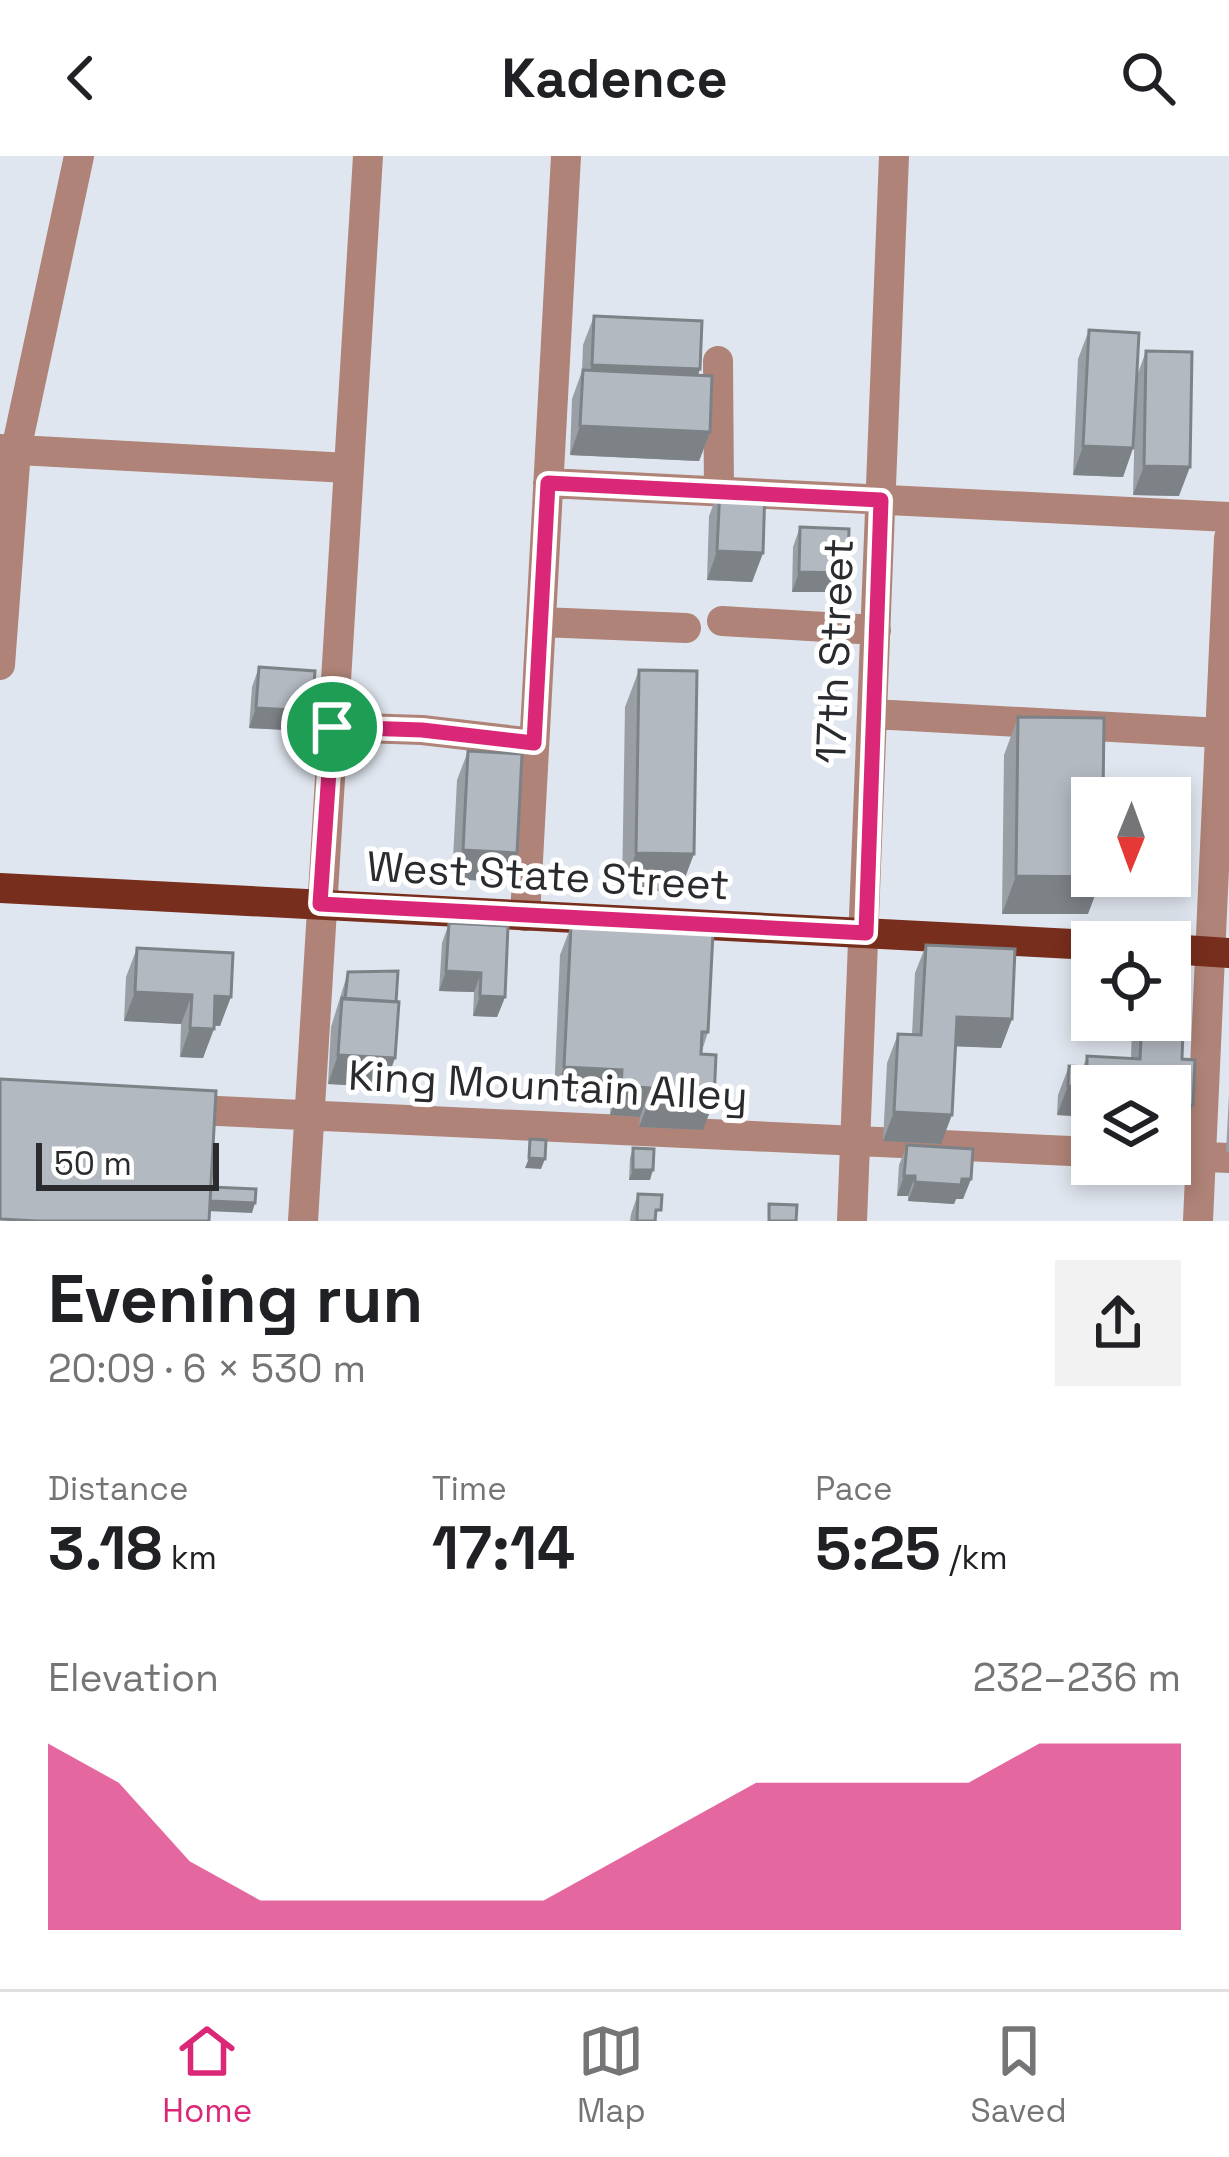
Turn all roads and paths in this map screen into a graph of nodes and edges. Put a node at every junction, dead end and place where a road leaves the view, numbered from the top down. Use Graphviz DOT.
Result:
graph roads {
  1 [pos="79,156"];
  2 [pos="368,156"];
  3 [pos="566,156"];
  4 [pos="894,156"];
  5 [pos="718,361"];
  6 [pos="8,449"];
  7 [pos="348,468"];
  8 [pos="548,483"];
  9 [pos="718,492"];
  10 [pos="881,500"];
  11 [pos="1229,517"];
  12 [pos="1229,538"];
  13 [pos="722,620"];
  14 [pos="541,622"];
  15 [pos="686,628"];
  16 [pos="877,630"];
  17 [pos="0,662"];
  18 [pos="873,714"];
  19 [pos="332,727"];
  20 [pos="1221,733"];
  21 [pos="534,743"];
  22 [pos="0,888"];
  23 [pos="320,904"];
  24 [pos="525,916"];
  25 [pos="866,933"];
  26 [pos="1071,944"];
  27 [pos="1191,951"];
  28 [pos="1221,952"];
  29 [pos="142,1107"];
  30 [pos="308,1115"];
  31 [pos="856,1142"];
  32 [pos="1071,1151"];
  33 [pos="1215,1157"];
  34 [pos="303,1221"];
  35 [pos="852,1221"];
  36 [pos="1198,1221"];
  1 -- 6 [label="street"];
  2 -- 7 [label="street"];
  3 -- 8 [label="street"];
  4 -- 10 [label="street, 17th Street"];
  5 -- 9 [label="street"];
  6 -- 7 [label="street"];
  6 -- 17 [label="street"];
  7 -- 19 [label="street"];
  8 -- 9 [label="street"];
  8 -- 14 [label="street"];
  9 -- 10 [label="street"];
  10 -- 11 [label="street"];
  10 -- 16 [label="street, 17th Street"];
  12 -- 20 [label="street"];
  13 -- 16 [label="street"];
  14 -- 15 [label="street"];
  14 -- 21 [label="street"];
  16 -- 18 [label="street, 17th Street"];
  18 -- 20 [label="street"];
  18 -- 25 [label="street, 17th Street"];
  19 -- 21 [label="street"];
  19 -- 23 [label="street"];
  20 -- 28 [label="street"];
  21 -- 24 [label="street"];
  22 -- 23 [label="main road, West State Street"];
  23 -- 24 [label="main road, West State Street"];
  23 -- 30 [label="street"];
  24 -- 25 [label="main road, West State Street"];
  25 -- 26 [label="main road, West State Street"];
  25 -- 31 [label="street, 17th Street"];
  27 -- 28 [label="main road"];
  28 -- 33 [label="street"];
  29 -- 30 [label="street, King Mountain Alley"];
  30 -- 31 [label="street, King Mountain Alley"];
  30 -- 34 [label="street"];
  31 -- 32 [label="street, King Mountain Alley"];
  31 -- 35 [label="street, 17th Street"];
  33 -- 36 [label="street"];
}
